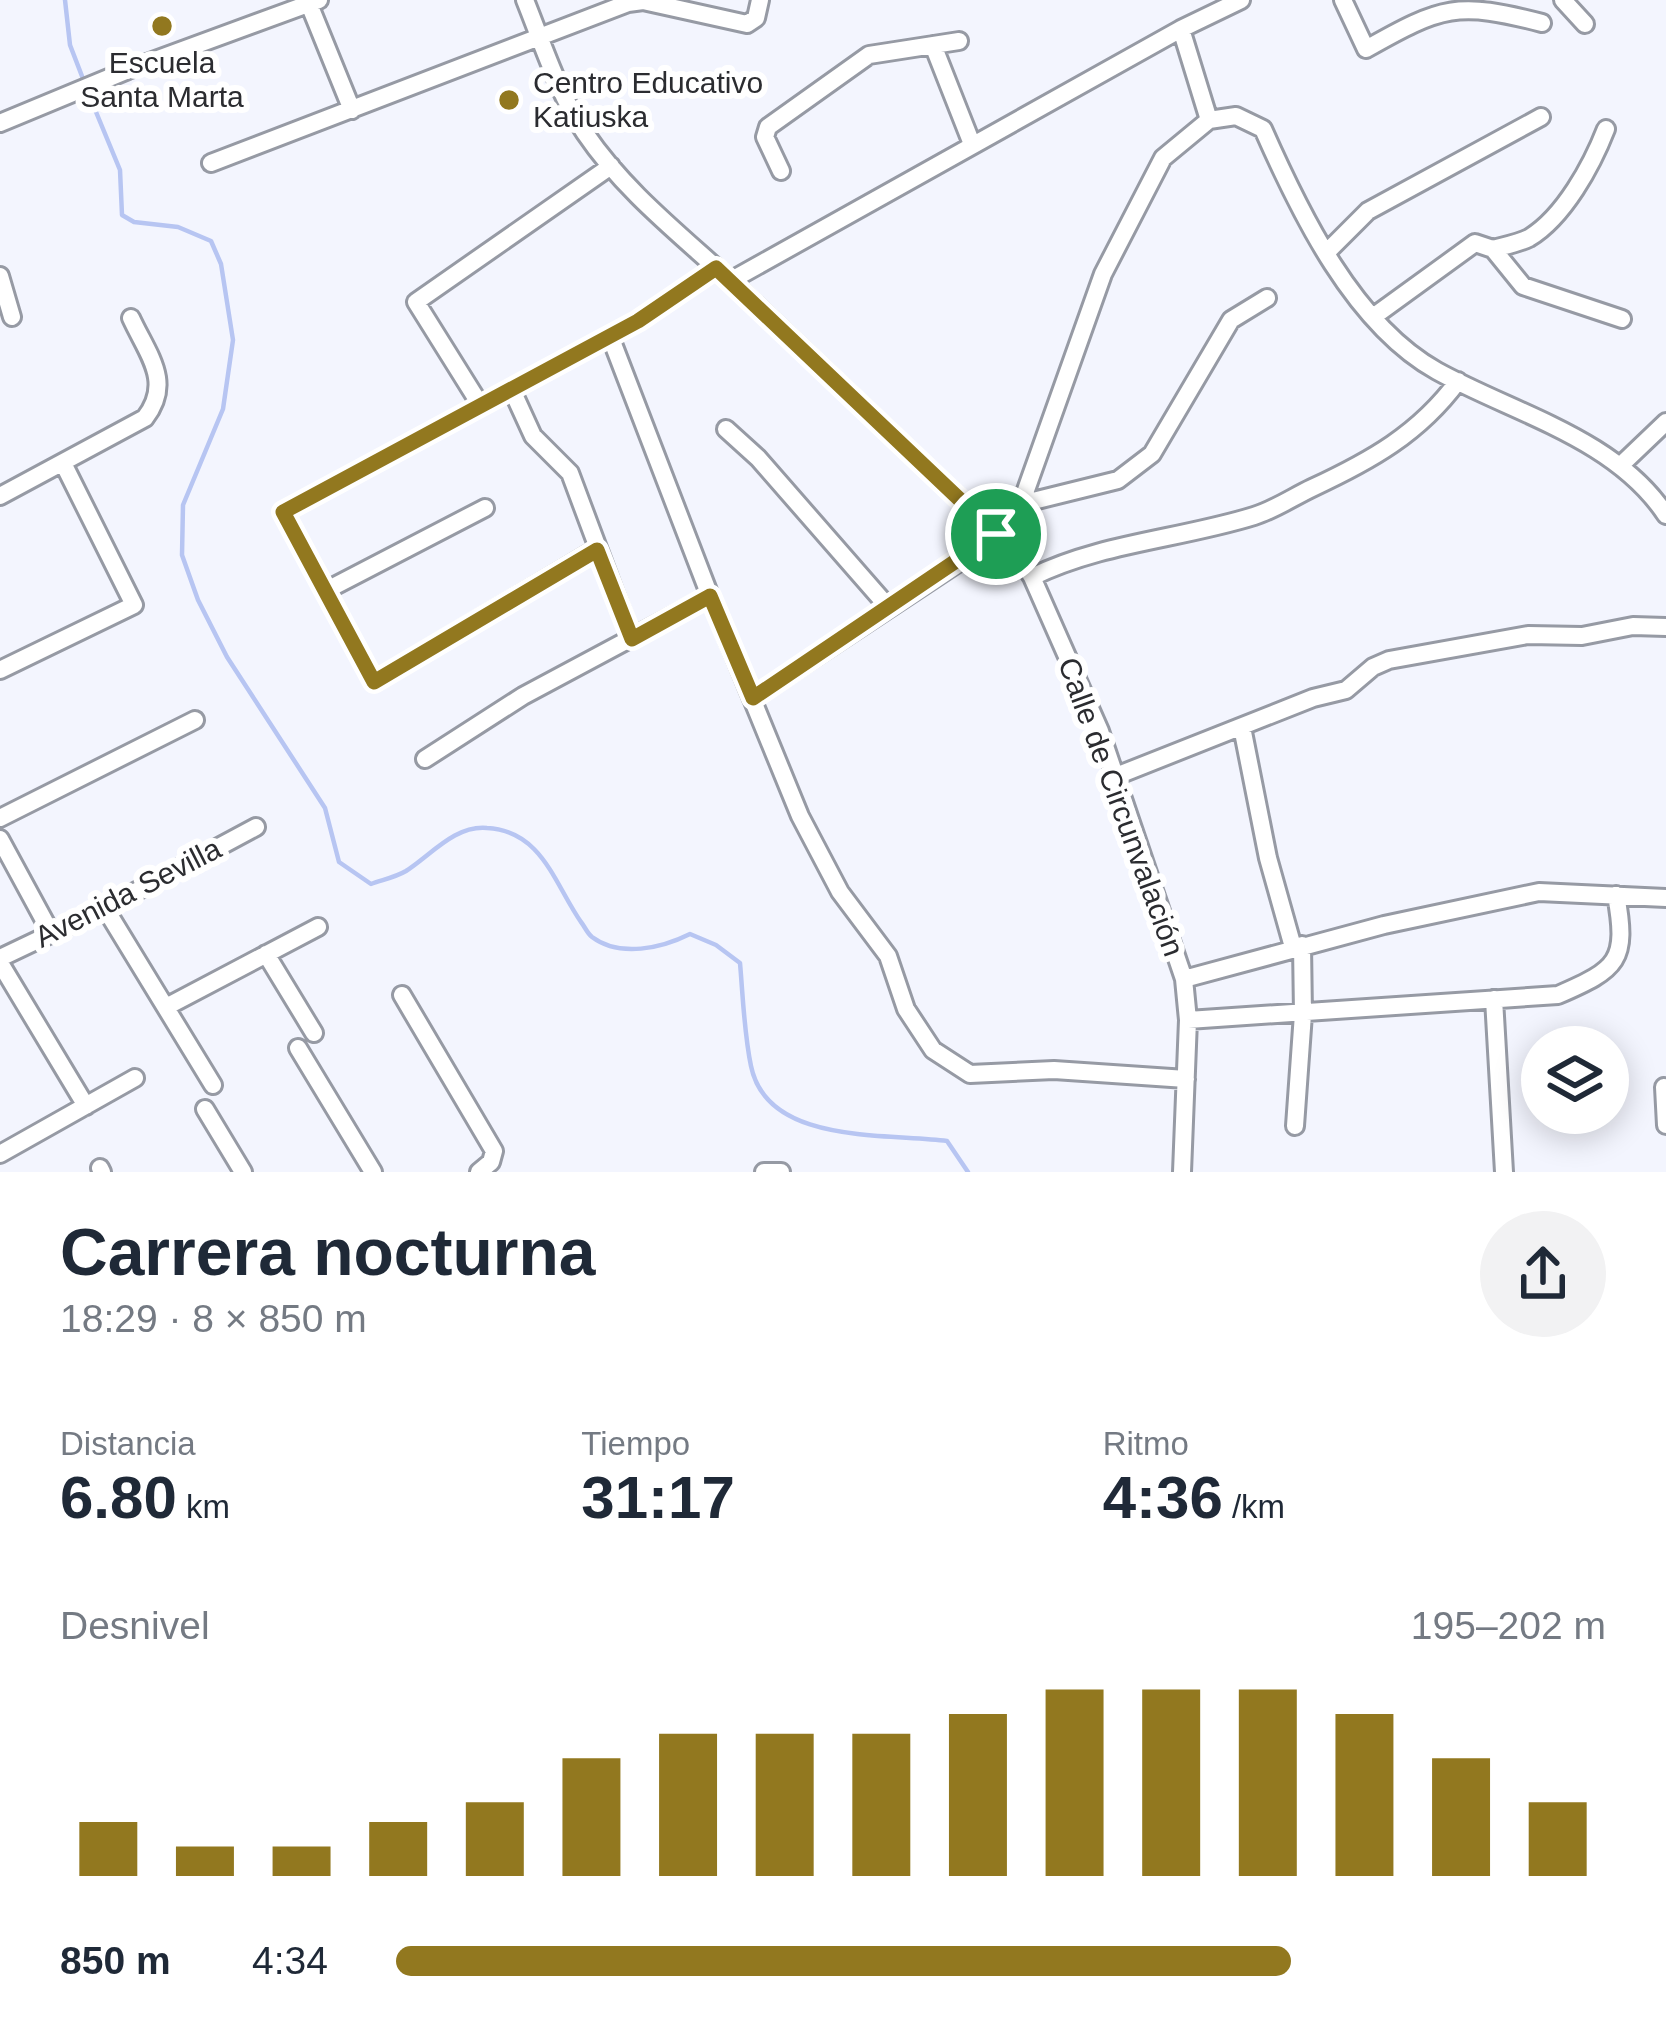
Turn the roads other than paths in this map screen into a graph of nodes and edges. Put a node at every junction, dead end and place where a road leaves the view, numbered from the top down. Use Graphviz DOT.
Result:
graph roads {
  1 [pos="525,0"];
  2 [pos="760,0"];
  3 [pos="1241,0"];
  4 [pos="1342,0"];
  5 [pos="1563,0"];
  6 [pos="314,2"];
  7 [pos="1542,23"];
  8 [pos="1585,25"];
  9 [pos="1181,29"];
  10 [pos="541,39"];
  11 [pos="958,41"];
  12 [pos="933,44"];
  13 [pos="352,110"];
  14 [pos="1541,117"];
  15 [pos="8,120"];
  16 [pos="1209,120"];
  17 [pos="1606,129"];
  18 [pos="972,144"];
  19 [pos="211,164"];
  20 [pos="610,166"];
  21 [pos="781,171"];
  22 [pos="1493,249"];
  23 [pos="1327,252"];
  24 [pos="723,274"];
  25 [pos="0,276"];
  26 [pos="1268,298"];
  27 [pos="12,317"];
  28 [pos="1373,317"];
  29 [pos="131,318"];
  30 [pos="1622,320"];
  31 [pos="610,336"];
  32 [pos="1458,381"];
  33 [pos="512,390"];
  34 [pos="481,406"];
  35 [pos="1666,422"];
  36 [pos="726,428"];
  37 [pos="1622,464"];
  38 [pos="64,465"];
  39 [pos="0,496"];
  40 [pos="1021,504"];
  41 [pos="484,508"];
  42 [pos="1663,508"];
  43 [pos="996,534"];
  44 [pos="597,550"];
  45 [pos="1032,577"];
  46 [pos="326,591"];
  47 [pos="710,596"];
  48 [pos="889,608"];
  49 [pos="1666,627"];
  50 [pos="632,639"];
  51 [pos="0,670"];
  52 [pos="753,698"];
  53 [pos="195,720"];
  54 [pos="1242,727"];
  55 [pos="424,759"];
  56 [pos="1116,776"];
  57 [pos="0,818"];
  58 [pos="256,826"];
  59 [pos="0,838"];
  60 [pos="1616,895"];
  61 [pos="1666,898"];
  62 [pos="105,908"];
  63 [pos="318,927"];
  64 [pos="51,934"];
  65 [pos="1298,946"];
  66 [pos="266,954"];
  67 [pos="0,960"];
  68 [pos="1184,979"];
  69 [pos="402,995"];
  70 [pos="1494,999"];
  71 [pos="166,1007"];
  72 [pos="1303,1014"];
  73 [pos="1188,1020"];
  74 [pos="314,1033"];
  75 [pos="298,1048"];
  76 [pos="135,1078"];
  77 [pos="1186,1079"];
  78 [pos="213,1085"];
  79 [pos="1664,1087"];
  80 [pos="86,1106"];
  81 [pos="205,1109"];
  82 [pos="1666,1125"];
  83 [pos="1295,1126"];
  84 [pos="0,1154"];
  85 [pos="485,1167"];
  86 [pos="243,1172"];
  87 [pos="373,1172"];
  88 [pos="764,1172"];
  89 [pos="781,1172"];
  90 [pos="1182,1172"];
  91 [pos="1504,1172"];
  1 -- 10 [label="street, Calle de Circunvalación"];
  2 -- 10 [label="street"];
  3 -- 9 [label="street"];
  4 -- 7 [label="street"];
  5 -- 8 [label="street"];
  6 -- 13 [label="street"];
  6 -- 15 [label="street"];
  9 -- 16 [label="street"];
  9 -- 18 [label="street"];
  10 -- 13 [label="street"];
  10 -- 20 [label="street, Calle de Circunvalación"];
  11 -- 12 [label="street"];
  12 -- 18 [label="street"];
  12 -- 21 [label="street"];
  13 -- 19 [label="street"];
  14 -- 23 [label="street"];
  16 -- 23 [label="street"];
  16 -- 40 [label="street"];
  17 -- 22 [label="street"];
  18 -- 24 [label="street"];
  20 -- 24 [label="street, Calle de Circunvalación"];
  20 -- 34 [label="street"];
  22 -- 28 [label="street"];
  22 -- 30 [label="street"];
  23 -- 28 [label="street"];
  24 -- 31 [label="street"];
  24 -- 43 [label="street, Calle de Circunvalación"];
  25 -- 27 [label="street"];
  26 -- 40 [label="street"];
  28 -- 32 [label="street"];
  29 -- 38 [label="street"];
  31 -- 33 [label="street"];
  31 -- 47 [label="street"];
  32 -- 37 [label="street"];
  32 -- 45 [label="street"];
  33 -- 34 [label="street"];
  33 -- 44 [label="street"];
  34 -- 46 [label="street"];
  35 -- 37 [label="street"];
  36 -- 48 [label="street"];
  37 -- 42 [label="street"];
  38 -- 39 [label="street"];
  38 -- 51 [label="street"];
  40 -- 43 [label="street"];
  41 -- 46 [label="street"];
  43 -- 45 [label="street, Calle de Circunvalación"];
  43 -- 48 [label="street"];
  44 -- 46 [label="street"];
  44 -- 50 [label="street"];
  45 -- 56 [label="street, Calle de Circunvalación"];
  47 -- 50 [label="street"];
  47 -- 52 [label="street"];
  48 -- 52 [label="street"];
  49 -- 54 [label="street"];
  50 -- 55 [label="street"];
  52 -- 77 [label="street"];
  53 -- 57 [label="street"];
  54 -- 56 [label="street"];
  54 -- 65 [label="street"];
  56 -- 68 [label="street, Calle de Circunvalación"];
  58 -- 62 [label="street, Avenida Sevilla"];
  59 -- 64 [label="street"];
  60 -- 61 [label="street"];
  60 -- 65 [label="street"];
  60 -- 70 [label="street"];
  62 -- 64 [label="street, Avenida Sevilla"];
  62 -- 71 [label="street"];
  63 -- 66 [label="street"];
  64 -- 67 [label="street, Avenida Sevilla"];
  65 -- 68 [label="street"];
  65 -- 72 [label="street"];
  66 -- 71 [label="street"];
  66 -- 74 [label="street"];
  67 -- 80 [label="street"];
  68 -- 73 [label="street, Calle de Circunvalación"];
  69 -- 85 [label="street"];
  70 -- 72 [label="street"];
  70 -- 91 [label="street"];
  71 -- 78 [label="street"];
  72 -- 73 [label="street"];
  72 -- 83 [label="street"];
  73 -- 77 [label="street, Calle de Circunvalación"];
  75 -- 87 [label="street"];
  76 -- 80 [label="street"];
  77 -- 90 [label="street, Calle de Circunvalación"];
  79 -- 82 [label="street"];
  80 -- 84 [label="street"];
  81 -- 86 [label="street"];
  88 -- 89 [label="street"];
}
